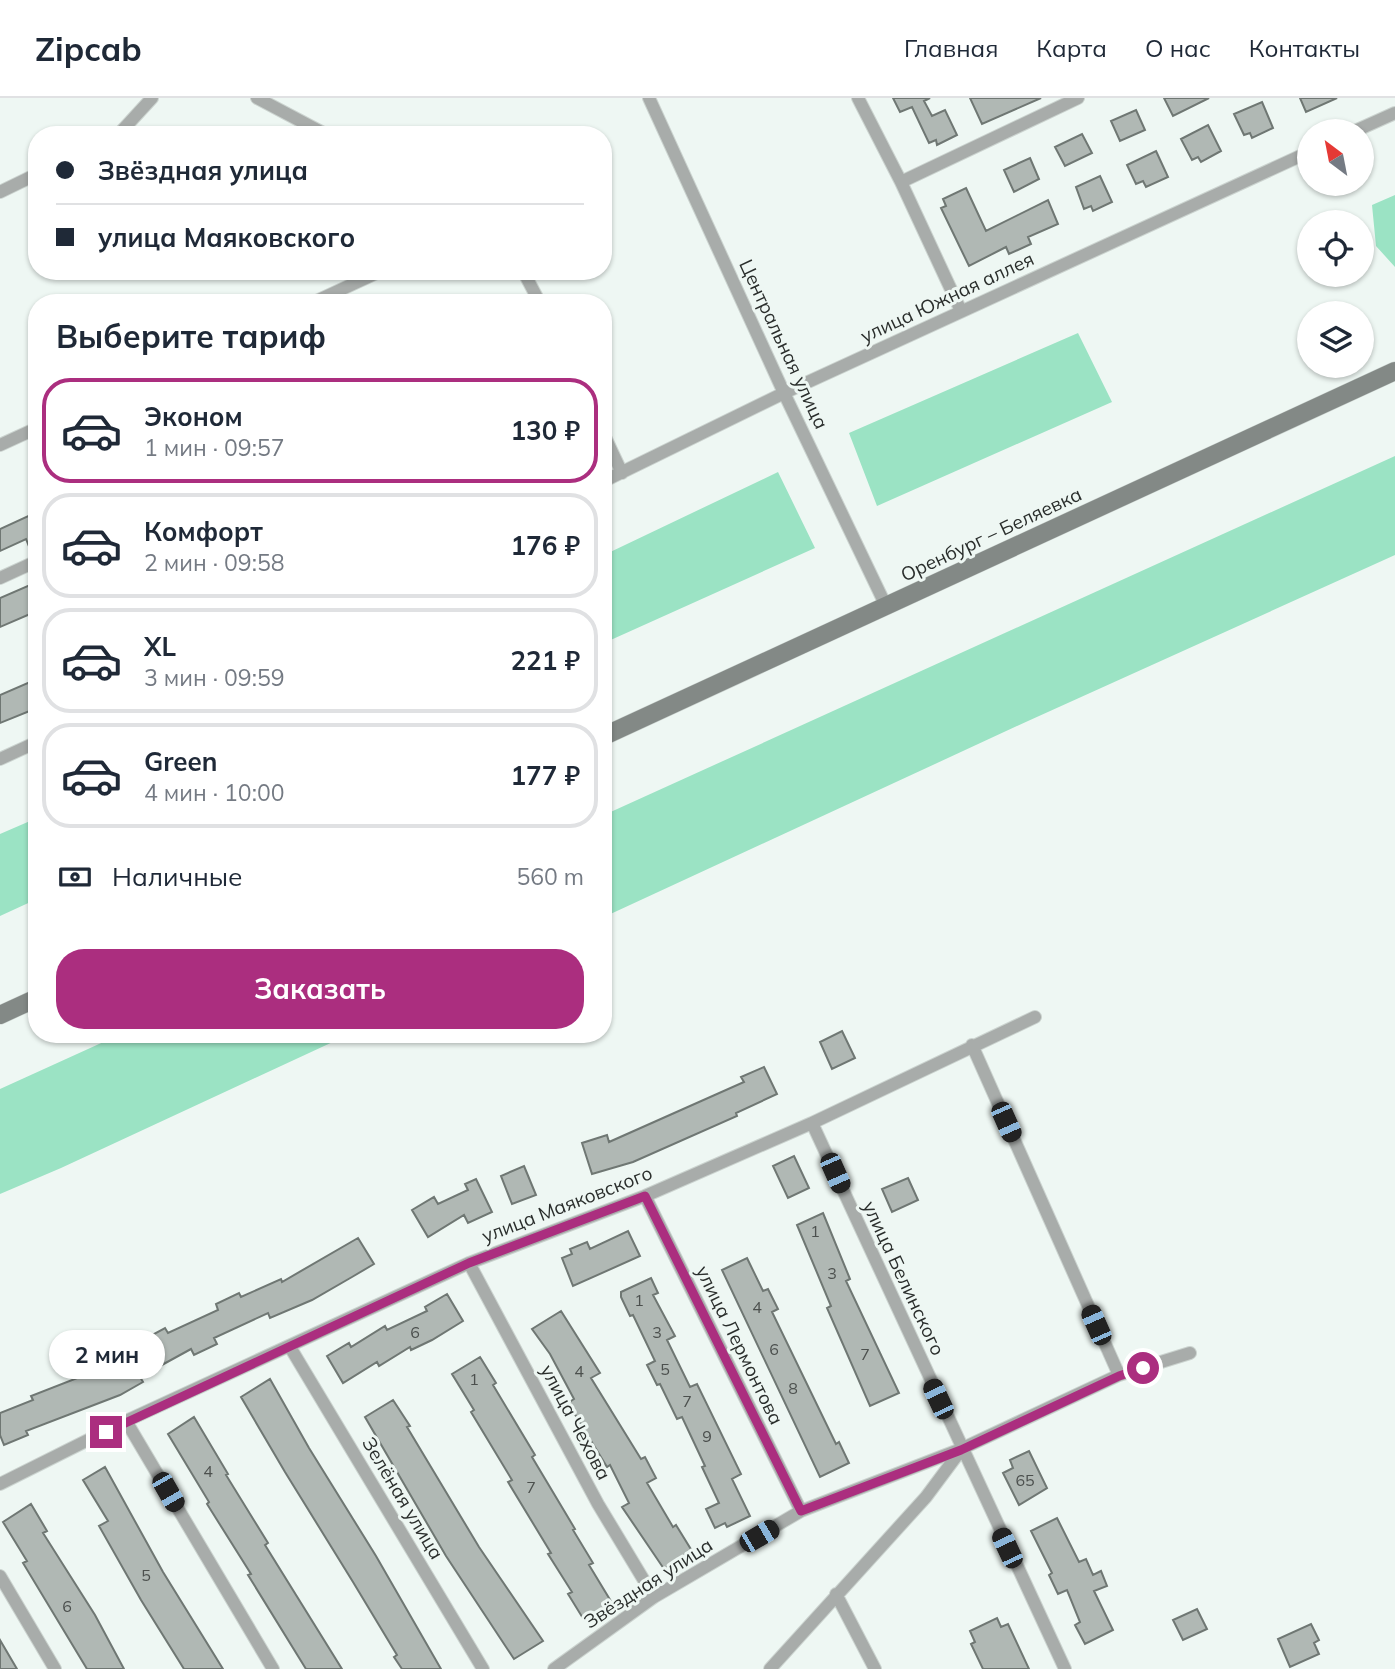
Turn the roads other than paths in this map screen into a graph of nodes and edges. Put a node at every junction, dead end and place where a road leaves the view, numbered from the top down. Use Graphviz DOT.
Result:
graph roads {
  1 [pos="152,98"];
  2 [pos="257,98"];
  3 [pos="649,98"];
  4 [pos="859,98"];
  5 [pos="1078,98"];
  6 [pos="1395,113"];
  7 [pos="1374,122"];
  8 [pos="126,126"];
  9 [pos="310,126"];
  10 [pos="1297,157"];
  11 [pos="28,178"];
  12 [pos="901,182"];
  13 [pos="0,192"];
  14 [pos="362,280"];
  15 [pos="332,294"];
  16 [pos="961,311"];
  17 [pos="1395,371"];
  18 [pos="785,393"];
  19 [pos="28,432"];
  20 [pos="0,445"];
  21 [pos="612,452"];
  22 [pos="622,473"];
  23 [pos="612,477"];
  24 [pos="28,565"];
  25 [pos="0,578"];
  26 [pos="886,606"];
  27 [pos="612,732"];
  28 [pos="28,746"];
  29 [pos="0,759"];
  30 [pos="28,1002"];
  31 [pos="0,1015"];
  32 [pos="1035,1017"];
  33 [pos="972,1045"];
  34 [pos="811,1123"];
  35 [pos="645,1196"];
  36 [pos="469,1263"];
  37 [pos="290,1347"];
  38 [pos="1190,1353"];
  39 [pos="1119,1376"];
  40 [pos="126,1422"];
  41 [pos="961,1450"];
  42 [pos="0,1484"];
  43 [pos="801,1511"];
  44 [pos="0,1576"];
  45 [pos="836,1594"];
  46 [pos="654,1597"];
  47 [pos="55,1669"];
  48 [pos="273,1669"];
  49 [pos="484,1669"];
  50 [pos="554,1669"];
  51 [pos="770,1669"];
  52 [pos="875,1669"];
  53 [pos="1065,1669"];
  1 -- 8 [label="street"];
  2 -- 9 [label="street"];
  3 -- 18 [label="street, Центральная улица"];
  4 -- 12 [label="street"];
  5 -- 12 [label="street"];
  6 -- 7 [label="street"];
  10 -- 16 [label="street, улица Южная аллея"];
  11 -- 13 [label="street"];
  12 -- 16 [label="street"];
  14 -- 15 [label="street"];
  16 -- 18 [label="street, улица Южная аллея"];
  17 -- 26 [label="main road, Оренбург – Беляевка"];
  18 -- 22 [label="street, улица Южная аллея"];
  18 -- 26 [label="street, Центральная улица"];
  19 -- 20 [label="street"];
  21 -- 22 [label="street"];
  22 -- 23 [label="street, улица Южная аллея"];
  24 -- 25 [label="street"];
  26 -- 27 [label="main road, Оренбург – Беляевка"];
  28 -- 29 [label="street"];
  30 -- 31 [label="main road"];
  32 -- 33 [label="street, улица Маяковского"];
  33 -- 34 [label="street, улица Маяковского"];
  33 -- 39 [label="street"];
  34 -- 35 [label="street, улица Маяковского"];
  34 -- 41 [label="street, улица Белинского"];
  35 -- 36 [label="street, улица Маяковского"];
  35 -- 43 [label="street, улица Лермонтова"];
  36 -- 37 [label="street, улица Маяковского"];
  36 -- 46 [label="street, улица Чехова"];
  37 -- 40 [label="street, улица Маяковского"];
  37 -- 49 [label="street, Зелёная улица"];
  38 -- 39 [label="street, Звёздная улица"];
  39 -- 41 [label="street, Звёздная улица"];
  40 -- 42 [label="street, улица Маяковского"];
  40 -- 48 [label="street"];
  41 -- 43 [label="street, Звёздная улица"];
  41 -- 45 [label="street"];
  41 -- 53 [label="street, улица Белинского"];
  43 -- 46 [label="street, Звёздная улица"];
  44 -- 47 [label="street"];
  45 -- 51 [label="street"];
  45 -- 52 [label="street"];
  46 -- 50 [label="street, Звёздная улица"];
}
